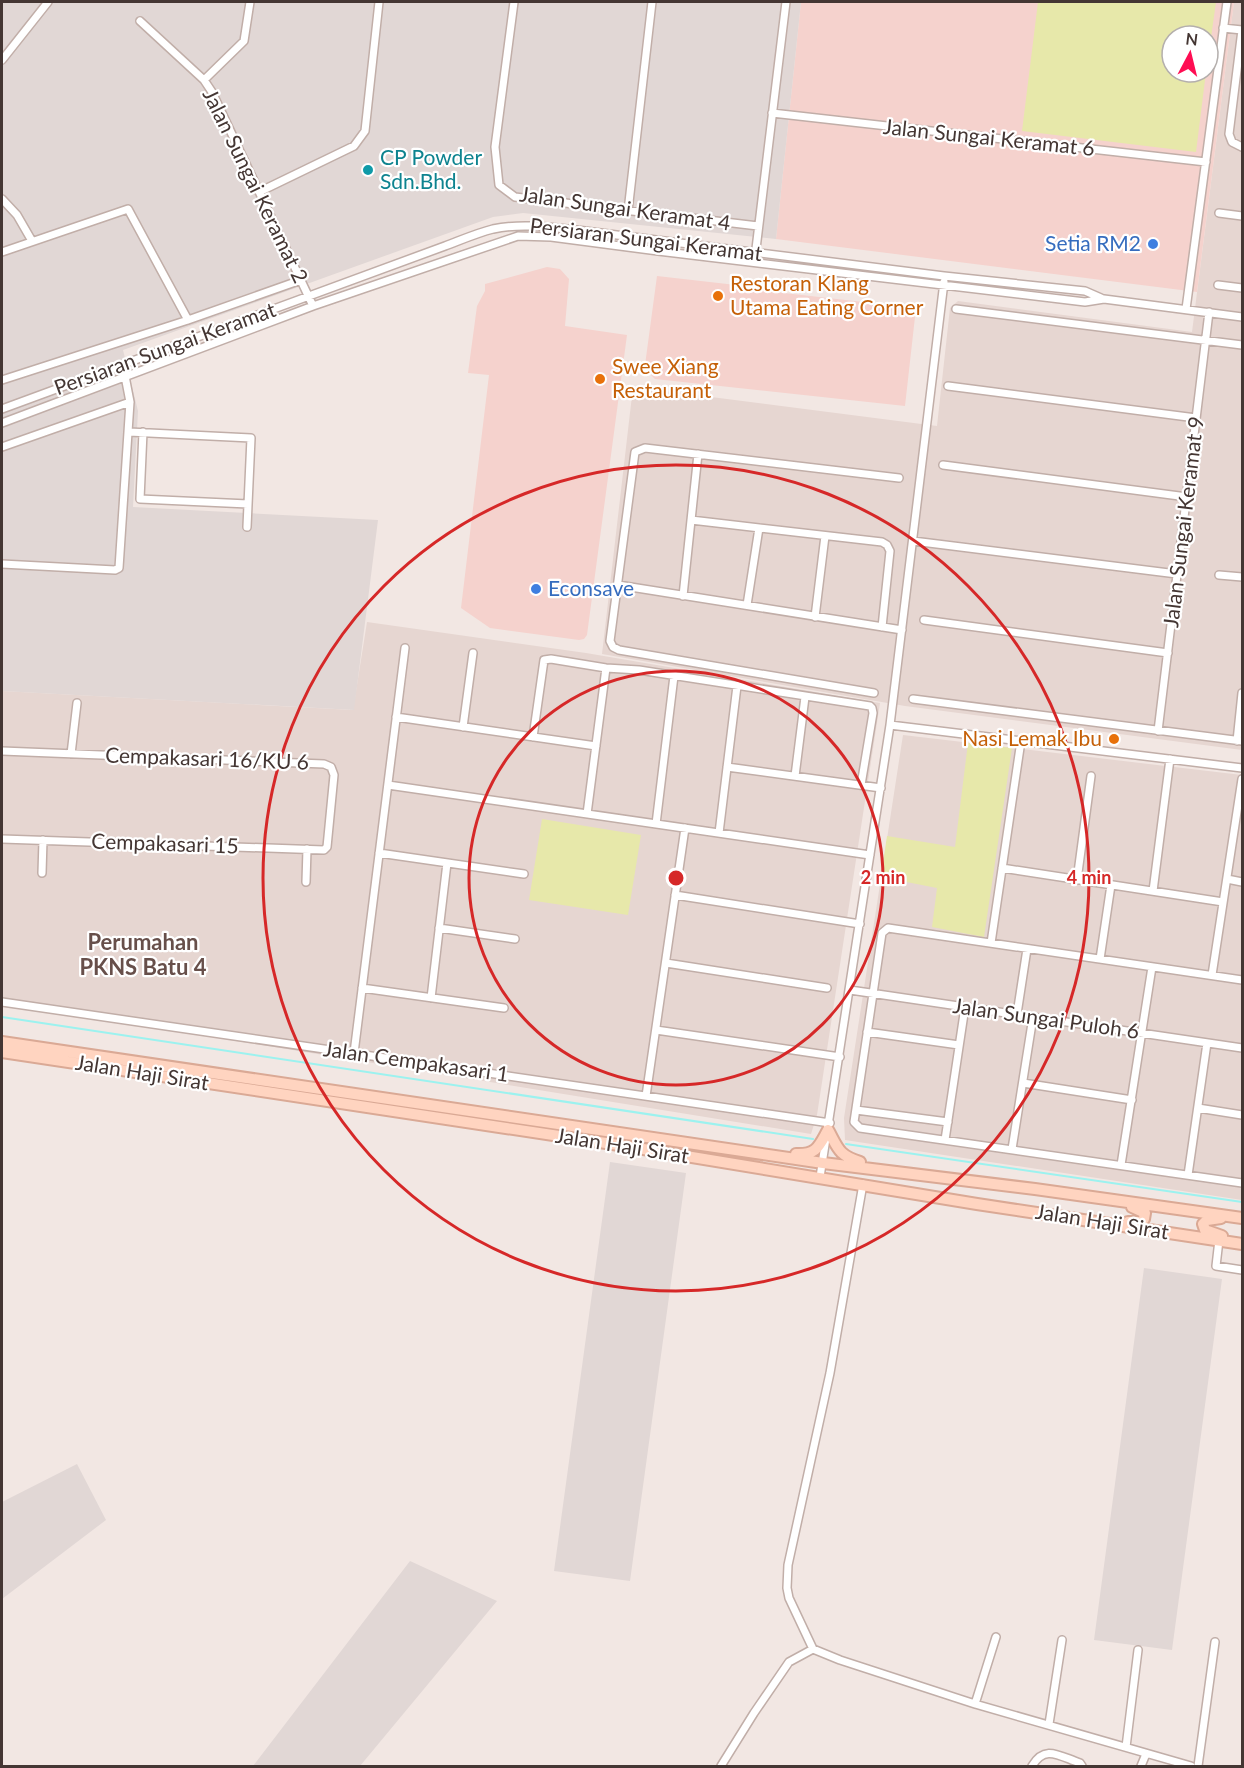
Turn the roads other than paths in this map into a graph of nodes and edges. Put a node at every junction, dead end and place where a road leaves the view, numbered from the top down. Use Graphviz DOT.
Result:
graph roads {
  1 [pos="48,2"];
  2 [pos="250,2"];
  3 [pos="380,2"];
  4 [pos="514,2"];
  5 [pos="652,2"];
  6 [pos="786,2"];
  7 [pos="1227,2"];
  8 [pos="140,21"];
  9 [pos="1223,28"];
  10 [pos="1242,30"];
  11 [pos="3,55"];
  12 [pos="204,80"];
  13 [pos="772,113"];
  14 [pos="1242,147"];
  15 [pos="1206,162"];
  16 [pos="259,192"];
  17 [pos="2,200"];
  18 [pos="628,211"];
  19 [pos="1219,213"];
  20 [pos="1242,216"];
  21 [pos="758,226"];
  22 [pos="32,241"];
  23 [pos="2,252"];
  24 [pos="755,252"];
  25 [pos="754,262"];
  26 [pos="944,276"];
  27 [pos="301,280"];
  28 [pos="944,285"];
  29 [pos="1218,285"];
  30 [pos="1242,288"];
  31 [pos="308,296"];
  32 [pos="1104,299"];
  33 [pos="314,306"];
  34 [pos="956,309"];
  35 [pos="1186,309"];
  36 [pos="1209,312"];
  37 [pos="1242,316"];
  38 [pos="188,320"];
  39 [pos="1205,340"];
  40 [pos="1242,345"];
  41 [pos="120,365"];
  42 [pos="125,376"];
  43 [pos="2,380"];
  44 [pos="948,386"];
  45 [pos="130,402"];
  46 [pos="2,409"];
  47 [pos="1196,418"];
  48 [pos="2,423"];
  49 [pos="129,432"];
  50 [pos="143,432"];
  51 [pos="2,447"];
  52 [pos="698,454"];
  53 [pos="943,465"];
  54 [pos="899,478"];
  55 [pos="1187,497"];
  56 [pos="248,504"];
  57 [pos="691,520"];
  58 [pos="247,527"];
  59 [pos="759,528"];
  60 [pos="825,536"];
  61 [pos="913,541"];
  62 [pos="2,564"];
  63 [pos="1177,574"];
  64 [pos="1219,575"];
  65 [pos="1242,578"];
  66 [pos="618,585"];
  67 [pos="683,596"];
  68 [pos="747,606"];
  69 [pos="815,616"];
  70 [pos="924,620"];
  71 [pos="882,627"];
  72 [pos="902,630"];
  73 [pos="405,648"];
  74 [pos="1168,652"];
  75 [pos="473,653"];
  76 [pos="606,668"];
  77 [pos="674,676"];
  78 [pos="737,686"];
  79 [pos="874,693"];
  80 [pos="1242,693"];
  81 [pos="805,697"];
  82 [pos="914,699"];
  83 [pos="77,703"];
  84 [pos="396,717"];
  85 [pos="890,724"];
  86 [pos="463,727"];
  87 [pos="1158,731"];
  88 [pos="533,737"];
  89 [pos="1021,741"];
  90 [pos="1240,741"];
  91 [pos="596,746"];
  92 [pos="2,751"];
  93 [pos="71,754"];
  94 [pos="1170,759"];
  95 [pos="727,768"];
  96 [pos="1242,768"];
  97 [pos="795,776"];
  98 [pos="1091,777"];
  99 [pos="1242,779"];
  100 [pos="388,785"];
  101 [pos="861,785"];
  102 [pos="881,788"];
  103 [pos="587,814"];
  104 [pos="656,824"];
  105 [pos="685,828"];
  106 [pos="718,833"];
  107 [pos="2,839"];
  108 [pos="43,840"];
  109 [pos="327,847"];
  110 [pos="307,849"];
  111 [pos="379,853"];
  112 [pos="870,855"];
  113 [pos="447,863"];
  114 [pos="1002,868"];
  115 [pos="42,873"];
  116 [pos="524,874"];
  117 [pos="1077,879"];
  118 [pos="1227,879"];
  119 [pos="306,882"];
  120 [pos="1242,882"];
  121 [pos="1111,885"];
  122 [pos="1153,891"];
  123 [pos="675,895"];
  124 [pos="1223,902"];
  125 [pos="860,924"];
  126 [pos="439,928"];
  127 [pos="515,939"];
  128 [pos="991,943"];
  129 [pos="1027,949"];
  130 [pos="1100,959"];
  131 [pos="666,963"];
  132 [pos="1152,967"];
  133 [pos="1212,975"];
  134 [pos="1242,980"];
  135 [pos="363,988"];
  136 [pos="827,988"];
  137 [pos="850,990"];
  138 [pos="873,993"];
  139 [pos="431,998"];
  140 [pos="2,1002"];
  141 [pos="965,1007"];
  142 [pos="504,1008"];
  143 [pos="1017,1014"];
  144 [pos="1033,1017"];
  145 [pos="656,1030"];
  146 [pos="867,1032"];
  147 [pos="1143,1033"];
  148 [pos="2,1042"];
  149 [pos="1207,1043"];
  150 [pos="959,1045"];
  151 [pos="1242,1048"];
  152 [pos="2,1052"];
  153 [pos="354,1053"];
  154 [pos="840,1057"];
  155 [pos="1023,1083"];
  156 [pos="646,1096"];
  157 [pos="1132,1100"];
  158 [pos="1198,1108"];
  159 [pos="856,1110"];
  160 [pos="1242,1115"];
  161 [pos="948,1122"];
  162 [pos="829,1126"];
  163 [pos="945,1140"];
  164 [pos="721,1148"];
  165 [pos="1012,1149"];
  166 [pos="823,1163"];
  167 [pos="1121,1165"];
  168 [pos="917,1174"];
  169 [pos="1188,1175"];
  170 [pos="820,1177"];
  171 [pos="1242,1183"];
  172 [pos="864,1184"];
  173 [pos="1094,1197"];
  174 [pos="1242,1219"];
  175 [pos="1094,1221"];
  176 [pos="1219,1240"];
  177 [pos="1242,1243"];
  178 [pos="1242,1270"];
  179 [pos="996,1636"];
  180 [pos="1062,1640"];
  181 [pos="1215,1642"];
  182 [pos="813,1649"];
  183 [pos="1138,1650"];
  184 [pos="975,1704"];
  185 [pos="1049,1724"];
  186 [pos="1126,1747"];
  187 [pos="1146,1754"];
  188 [pos="1082,1766"];
  189 [pos="722,1767"];
  190 [pos="1032,1767"];
  191 [pos="1141,1767"];
  192 [pos="1191,1767"];
  193 [pos="1198,1767"];
  1 -- 11 [label="street"];
  2 -- 12 [label="street"];
  3 -- 16 [label="street"];
  4 -- 18 [label="street, Jalan Sungai Keramat 4"];
  5 -- 18 [label="street"];
  6 -- 13 [label="street"];
  7 -- 9 [label="street"];
  8 -- 12 [label="street, Jalan Sungai Keramat 2"];
  9 -- 10 [label="street"];
  9 -- 15 [label="street"];
  10 -- 14 [label="street"];
  12 -- 16 [label="street, Jalan Sungai Keramat 2"];
  13 -- 15 [label="street, Jalan Sungai Keramat 6"];
  13 -- 21 [label="street"];
  15 -- 35 [label="street"];
  16 -- 27 [label="street, Jalan Sungai Keramat 2"];
  17 -- 22 [label="street"];
  18 -- 21 [label="street, Jalan Sungai Keramat 4"];
  19 -- 20 [label="street"];
  21 -- 24 [label="street"];
  22 -- 23 [label="street"];
  22 -- 38 [label="street"];
  24 -- 25 [label="street"];
  24 -- 26 [label="street, Persiaran Sungai Keramat"];
  24 -- 31 [label="street, Persiaran Sungai Keramat"];
  25 -- 28 [label="street, Persiaran Sungai Keramat"];
  25 -- 33 [label="street, Persiaran Sungai Keramat"];
  26 -- 28 [label="street"];
  26 -- 32 [label="street, Persiaran Sungai Keramat"];
  27 -- 31 [label="street, Jalan Sungai Keramat 2"];
  27 -- 38 [label="street"];
  28 -- 32 [label="street, Persiaran Sungai Keramat"];
  28 -- 61 [label="street"];
  29 -- 30 [label="street"];
  31 -- 33 [label="street, Jalan Sungai Keramat 2"];
  31 -- 41 [label="street, Persiaran Sungai Keramat"];
  32 -- 35 [label="street, Persiaran Sungai Keramat"];
  33 -- 42 [label="street, Persiaran Sungai Keramat"];
  34 -- 39 [label="street"];
  35 -- 36 [label="street, Persiaran Sungai Keramat"];
  36 -- 37 [label="street, Persiaran Sungai Keramat"];
  36 -- 39 [label="street, Jalan Sungai Keramat 9"];
  38 -- 43 [label="street"];
  39 -- 40 [label="street"];
  39 -- 47 [label="street, Jalan Sungai Keramat 9"];
  41 -- 42 [label="street"];
  41 -- 46 [label="street, Persiaran Sungai Keramat"];
  42 -- 45 [label="street"];
  42 -- 48 [label="street, Persiaran Sungai Keramat"];
  44 -- 47 [label="street"];
  45 -- 49 [label="street"];
  45 -- 51 [label="street"];
  47 -- 55 [label="street, Jalan Sungai Keramat 9"];
  49 -- 50 [label="street"];
  49 -- 62 [label="street"];
  50 -- 56 [label="street"];
  50 -- 56 [label="street"];
  52 -- 54 [label="street"];
  52 -- 57 [label="street"];
  52 -- 66 [label="street"];
  53 -- 55 [label="street"];
  55 -- 63 [label="street, Jalan Sungai Keramat 9"];
  56 -- 58 [label="street"];
  57 -- 59 [label="street"];
  57 -- 67 [label="street"];
  59 -- 60 [label="street"];
  59 -- 68 [label="street"];
  60 -- 69 [label="street"];
  60 -- 71 [label="street"];
  61 -- 63 [label="street"];
  61 -- 72 [label="street"];
  63 -- 74 [label="street, Jalan Sungai Keramat 9"];
  64 -- 65 [label="street"];
  66 -- 67 [label="street"];
  66 -- 79 [label="street"];
  67 -- 68 [label="street"];
  68 -- 69 [label="street"];
  69 -- 71 [label="street"];
  70 -- 74 [label="street"];
  71 -- 72 [label="street"];
  72 -- 85 [label="street"];
  73 -- 84 [label="street"];
  74 -- 87 [label="street, Jalan Sungai Keramat 9"];
  75 -- 86 [label="street"];
  76 -- 77 [label="street"];
  76 -- 88 [label="street"];
  76 -- 91 [label="street"];
  77 -- 78 [label="street"];
  77 -- 104 [label="street"];
  78 -- 81 [label="street"];
  78 -- 95 [label="street"];
  80 -- 90 [label="street"];
  81 -- 97 [label="street"];
  81 -- 101 [label="street"];
  82 -- 87 [label="street"];
  83 -- 93 [label="street"];
  84 -- 86 [label="street"];
  84 -- 100 [label="street"];
  85 -- 89 [label="street"];
  85 -- 102 [label="street"];
  86 -- 88 [label="street"];
  87 -- 90 [label="street"];
  88 -- 91 [label="street"];
  89 -- 94 [label="street"];
  89 -- 114 [label="street"];
  91 -- 103 [label="street"];
  92 -- 93 [label="street, Cempakasari 16/KU 6"];
  93 -- 109 [label="street, Cempakasari 16/KU 6"];
  94 -- 96 [label="street"];
  94 -- 122 [label="street"];
  95 -- 97 [label="street"];
  95 -- 106 [label="street"];
  97 -- 101 [label="street"];
  98 -- 117 [label="street"];
  99 -- 118 [label="street"];
  100 -- 103 [label="street"];
  100 -- 111 [label="street"];
  101 -- 102 [label="street"];
  102 -- 112 [label="street"];
  103 -- 104 [label="street"];
  104 -- 105 [label="street"];
  105 -- 106 [label="street"];
  105 -- 123 [label="street"];
  106 -- 112 [label="street"];
  107 -- 108 [label="street, Cempakasari 15"];
  108 -- 110 [label="street, Cempakasari 15"];
  108 -- 115 [label="street"];
  109 -- 110 [label="street, Cempakasari 15"];
  110 -- 119 [label="street"];
  111 -- 113 [label="street"];
  111 -- 135 [label="street"];
  112 -- 125 [label="street"];
  113 -- 116 [label="street"];
  113 -- 126 [label="street"];
  114 -- 117 [label="street"];
  114 -- 128 [label="street"];
  117 -- 121 [label="street"];
  118 -- 120 [label="street"];
  118 -- 124 [label="street"];
  121 -- 122 [label="street"];
  121 -- 130 [label="street"];
  122 -- 124 [label="street"];
  123 -- 125 [label="street"];
  123 -- 131 [label="street"];
  124 -- 133 [label="street"];
  125 -- 137 [label="street"];
  126 -- 127 [label="street"];
  126 -- 139 [label="street"];
  128 -- 129 [label="street"];
  128 -- 138 [label="street"];
  129 -- 130 [label="street"];
  129 -- 143 [label="street"];
  130 -- 132 [label="street"];
  131 -- 136 [label="street"];
  131 -- 145 [label="street"];
  132 -- 133 [label="street"];
  132 -- 147 [label="street"];
  133 -- 134 [label="street"];
  135 -- 139 [label="street"];
  135 -- 153 [label="street"];
  137 -- 138 [label="street, Jalan Sungai Puloh 6"];
  137 -- 154 [label="street"];
  138 -- 141 [label="street, Jalan Sungai Puloh 6"];
  138 -- 146 [label="street"];
  139 -- 142 [label="street"];
  140 -- 153 [label="street, Jalan Cempakasari 1"];
  141 -- 143 [label="street, Jalan Sungai Puloh 6"];
  141 -- 150 [label="street"];
  143 -- 144 [label="street, Jalan Sungai Puloh 6"];
  144 -- 147 [label="street, Jalan Sungai Puloh 6"];
  144 -- 155 [label="street"];
  145 -- 154 [label="street"];
  145 -- 156 [label="street"];
  146 -- 150 [label="street"];
  146 -- 159 [label="street"];
  147 -- 149 [label="street, Jalan Sungai Puloh 6"];
  147 -- 157 [label="street"];
  148 -- 164 [label="main road, Jalan Haji Sirat"];
  149 -- 151 [label="street, Jalan Sungai Puloh 6"];
  149 -- 158 [label="street"];
  150 -- 161 [label="street"];
  152 -- 170 [label="main road, Jalan Haji Sirat"];
  153 -- 156 [label="street, Jalan Cempakasari 1"];
  154 -- 162 [label="street"];
  155 -- 157 [label="street"];
  155 -- 165 [label="street"];
  156 -- 162 [label="street, Jalan Cempakasari 1"];
  157 -- 167 [label="street"];
  158 -- 160 [label="street"];
  158 -- 169 [label="street"];
  159 -- 161 [label="street"];
  159 -- 163 [label="street"];
  161 -- 163 [label="street"];
  162 -- 164 [label="main road"];
  162 -- 166 [label="street"];
  162 -- 168 [label="main road"];
  163 -- 165 [label="street"];
  164 -- 166 [label="main road, Jalan Haji Sirat"];
  165 -- 167 [label="street"];
  166 -- 168 [label="main road, Jalan Haji Sirat"];
  166 -- 170 [label="street"];
  167 -- 169 [label="street"];
  168 -- 173 [label="main road, Jalan Haji Sirat"];
  169 -- 171 [label="street"];
  170 -- 172 [label="main road, Jalan Haji Sirat"];
  172 -- 175 [label="main road, Jalan Haji Sirat"];
  172 -- 182 [label="street"];
  173 -- 174 [label="main road, Jalan Haji Sirat"];
  173 -- 175 [label="main road"];
  174 -- 177 [label="main road"];
  175 -- 176 [label="main road, Jalan Haji Sirat"];
  176 -- 177 [label="main road, Jalan Haji Sirat"];
  176 -- 178 [label="street"];
  179 -- 184 [label="street"];
  180 -- 185 [label="street"];
  181 -- 193 [label="street"];
  182 -- 184 [label="street"];
  182 -- 189 [label="street"];
  183 -- 186 [label="street"];
  184 -- 185 [label="street"];
  185 -- 186 [label="street"];
  186 -- 187 [label="street"];
  187 -- 191 [label="street"];
  187 -- 192 [label="street"];
  188 -- 190 [label="street"];
}
